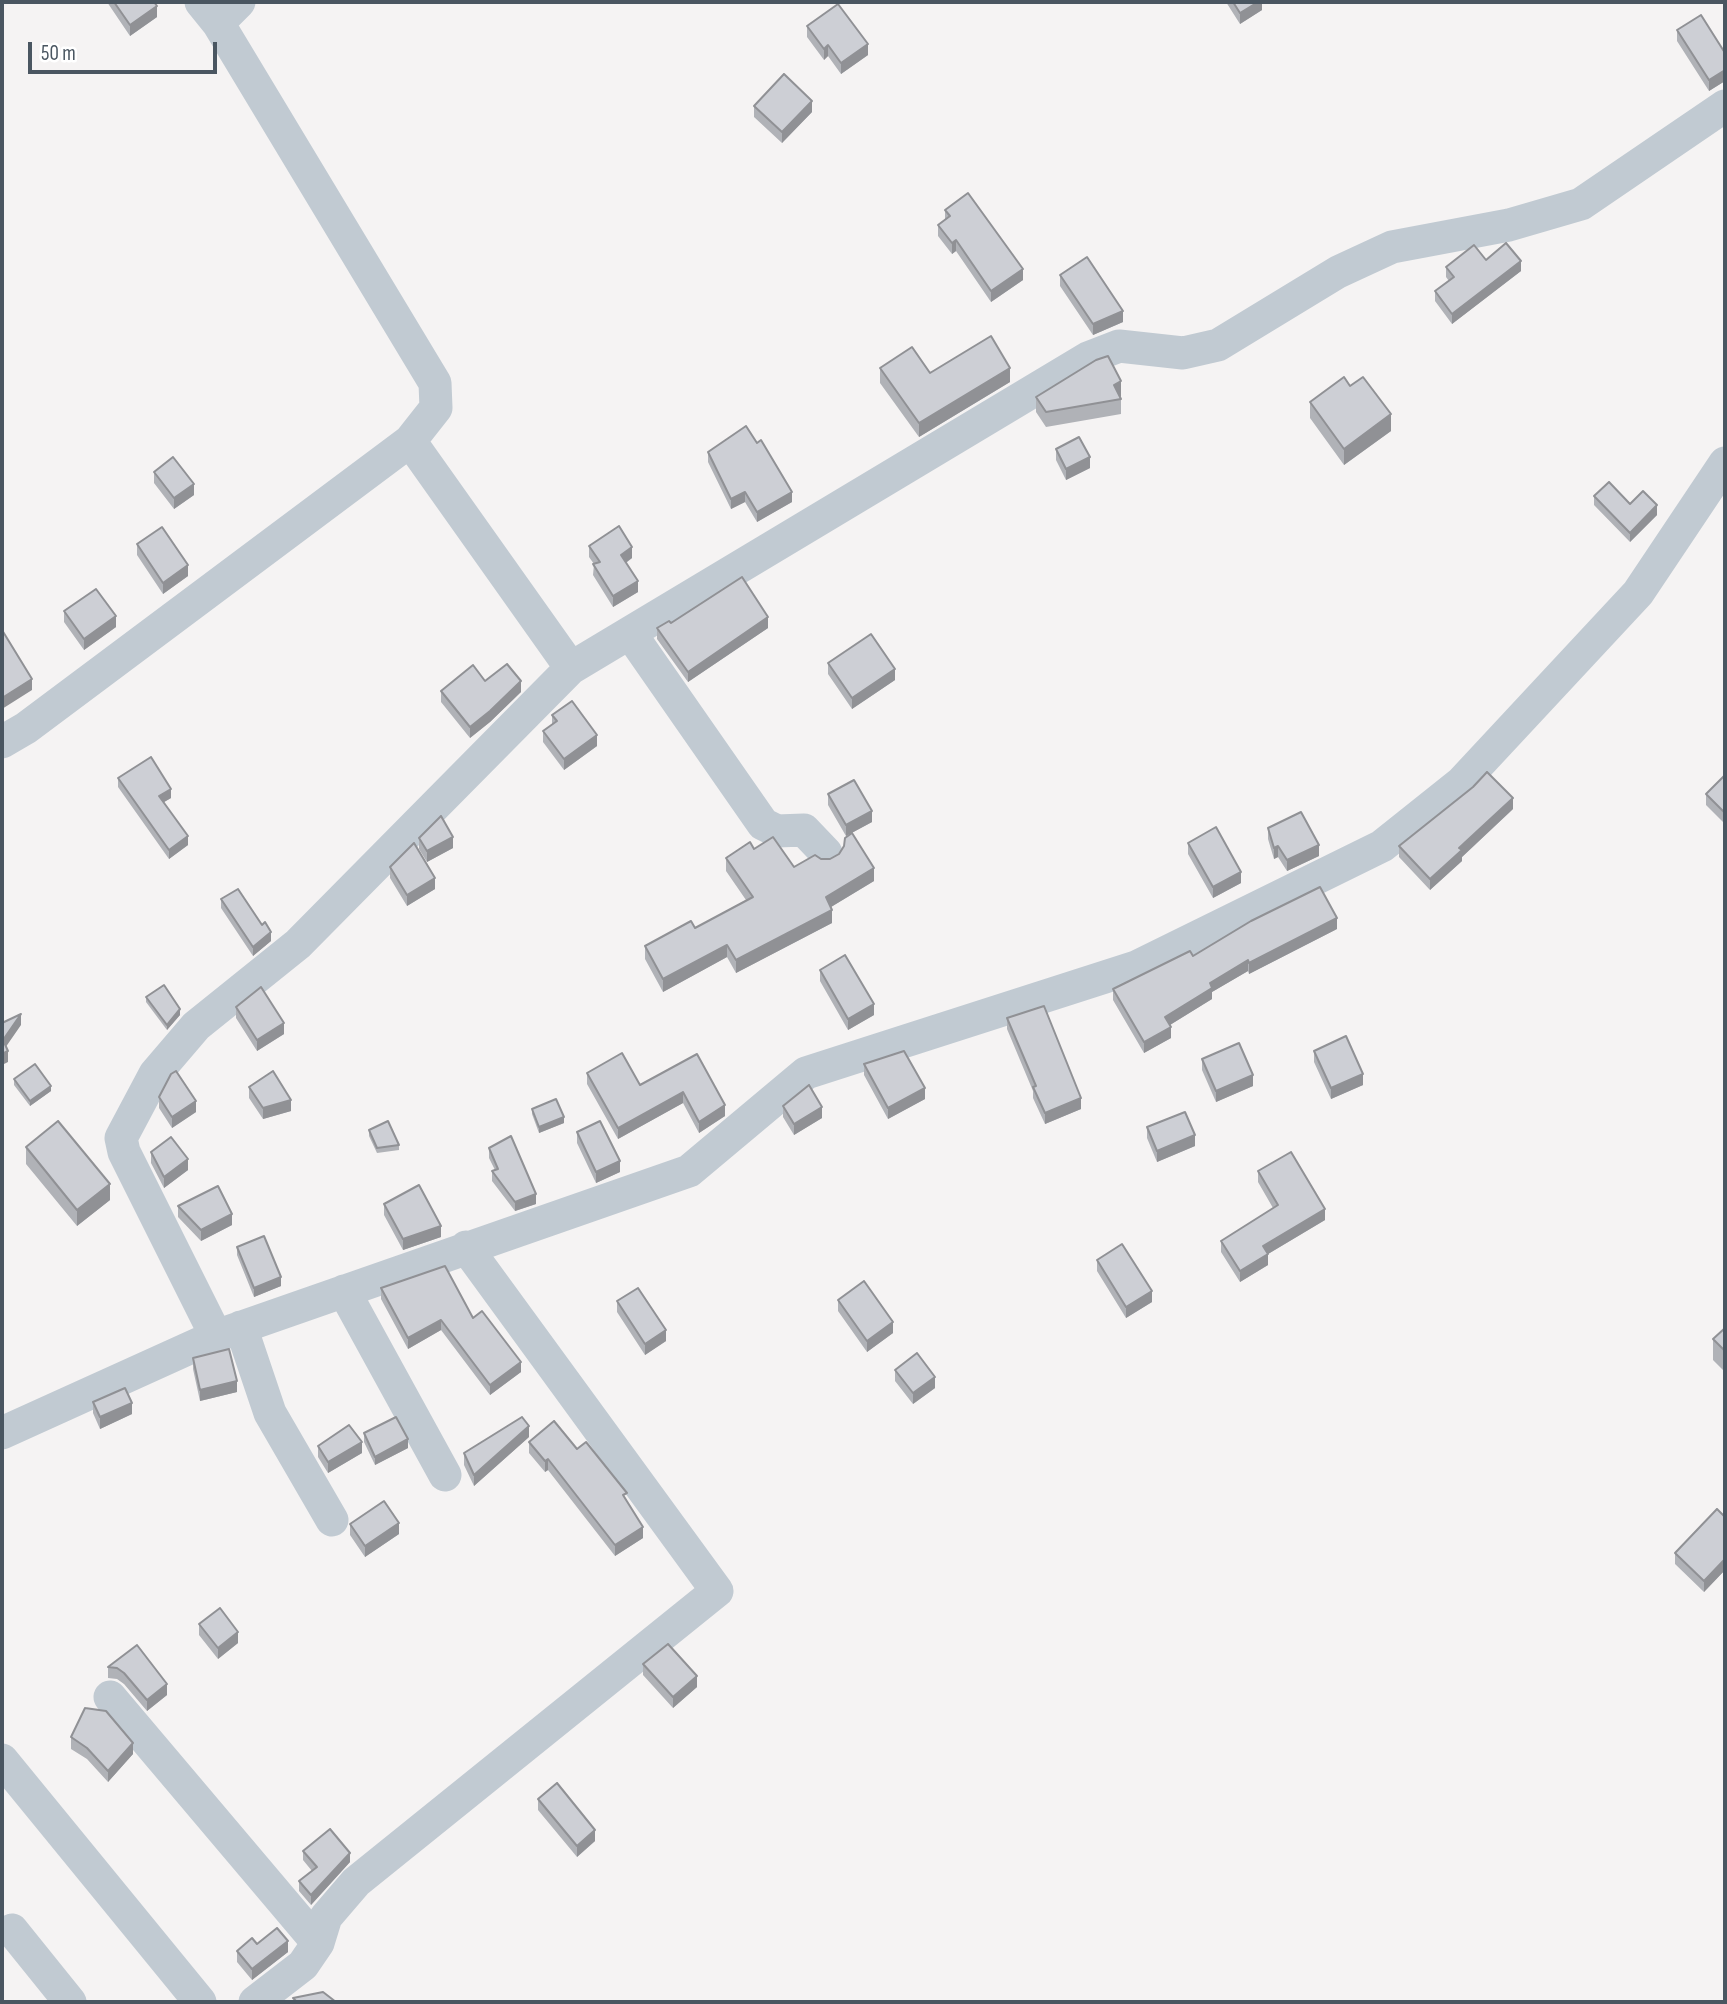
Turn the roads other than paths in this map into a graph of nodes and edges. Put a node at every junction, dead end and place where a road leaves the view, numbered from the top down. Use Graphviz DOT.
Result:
graph roads {
  1 [pos="219,9"];
  2 [pos="1725,106"];
  3 [pos="410,441"];
  4 [pos="1725,463"];
  5 [pos="630,633"];
  6 [pos="571,668"];
  7 [pos="2,742"];
  8 [pos="826,853"];
  9 [pos="466,1247"];
  10 [pos="344,1291"];
  11 [pos="229,1332"];
  12 [pos="2,1433"];
  13 [pos="445,1475"];
  14 [pos="332,1520"];
  15 [pos="110,1697"];
  16 [pos="2,1760"];
  17 [pos="12,1930"];
  18 [pos="318,1943"];
  19 [pos="70,2002"];
  20 [pos="200,2002"];
  21 [pos="255,2002"];
  1 -- 3 [label="street"];
  2 -- 5 [label="street"];
  3 -- 6 [label="street"];
  3 -- 7 [label="street"];
  4 -- 9 [label="street"];
  5 -- 6 [label="street"];
  5 -- 8 [label="street"];
  6 -- 11 [label="street"];
  9 -- 10 [label="street"];
  9 -- 18 [label="street"];
  10 -- 11 [label="street"];
  10 -- 13 [label="street"];
  11 -- 12 [label="street"];
  11 -- 14 [label="street"];
  15 -- 18 [label="street"];
  16 -- 20 [label="street"];
  17 -- 19 [label="street"];
  18 -- 21 [label="street"];
}
